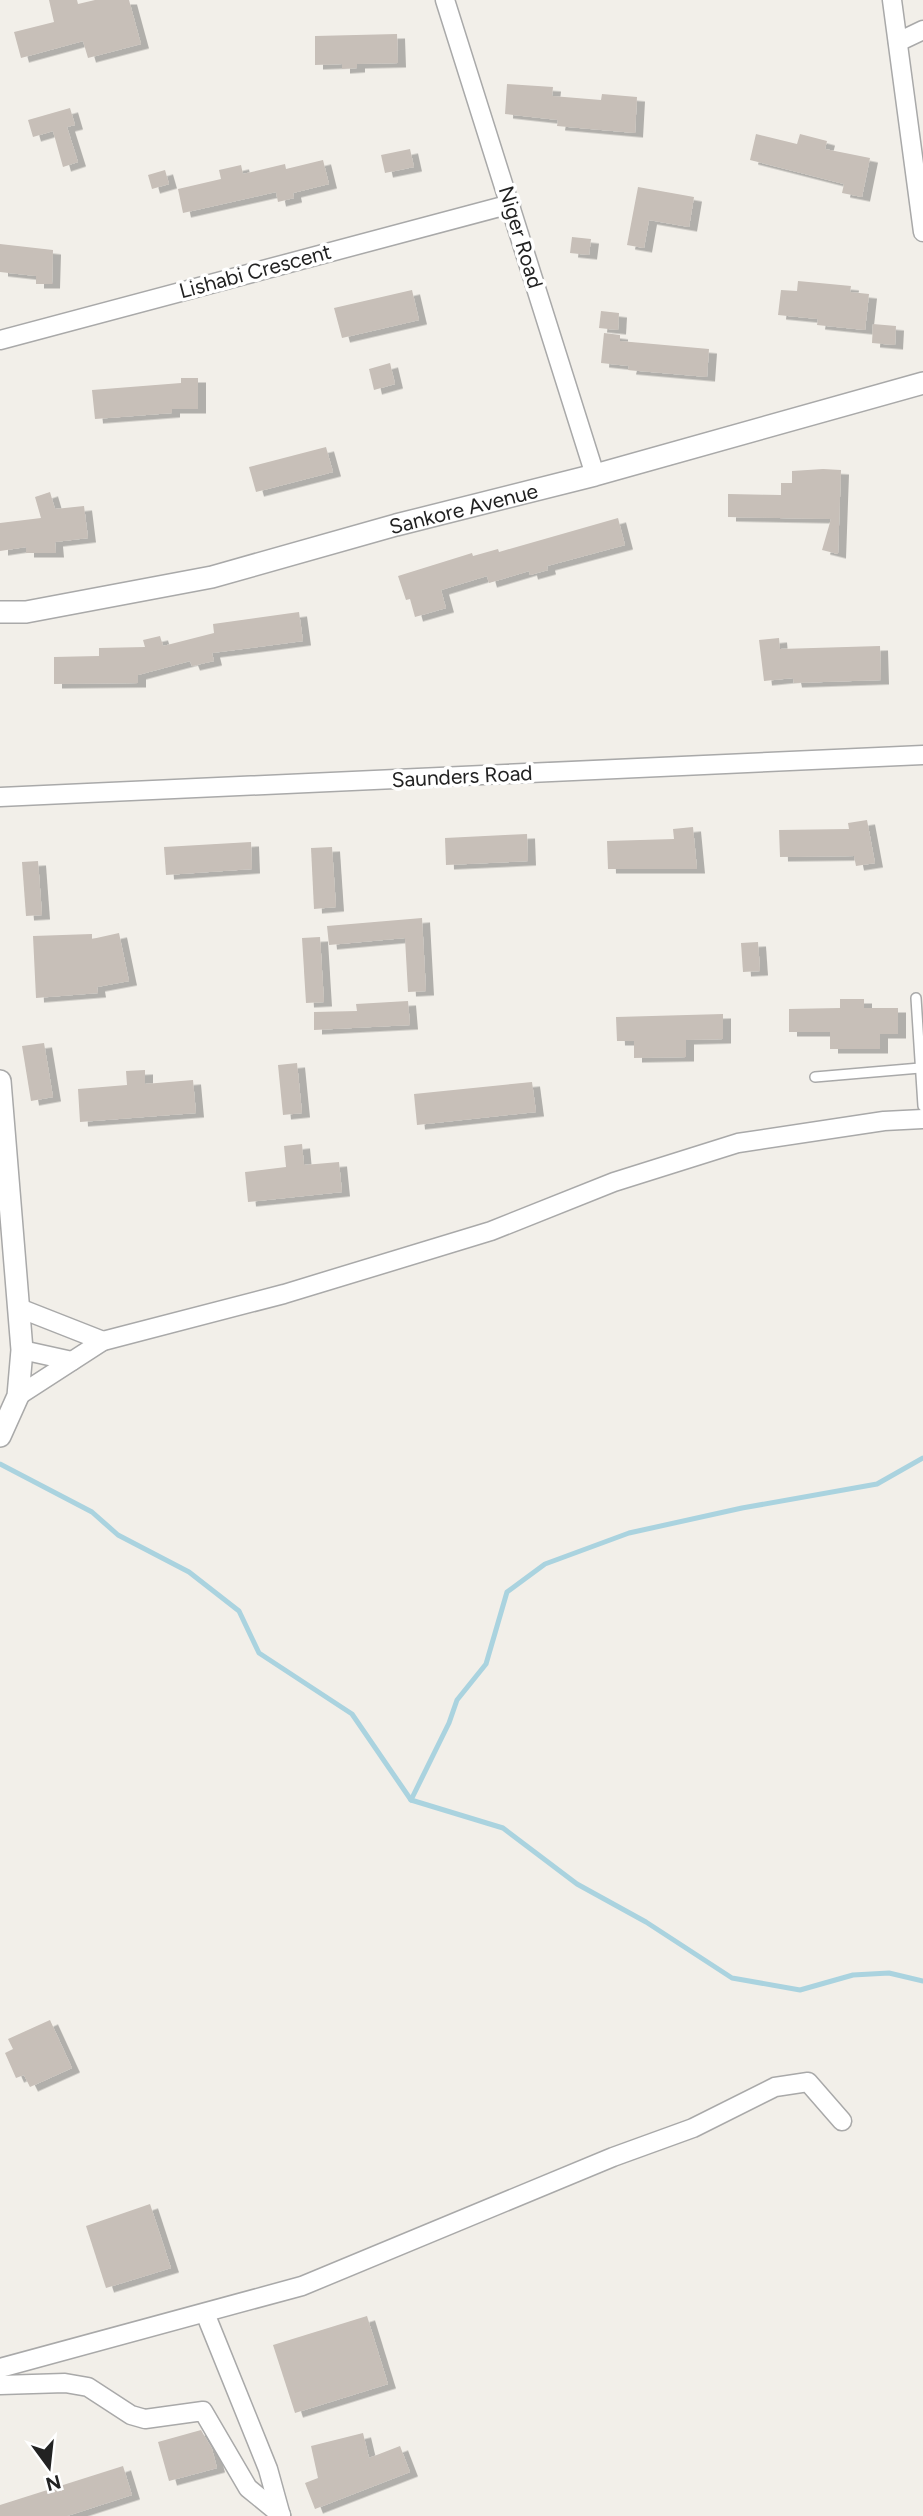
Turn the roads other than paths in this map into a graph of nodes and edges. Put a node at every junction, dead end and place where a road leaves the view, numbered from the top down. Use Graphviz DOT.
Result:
graph roads {
  1 [pos="891,0"];
  2 [pos="447,1"];
  3 [pos="923,30"];
  4 [pos="898,42"];
  5 [pos="511,204"];
  6 [pos="923,232"];
  7 [pos="0,340"];
  8 [pos="923,383"];
  9 [pos="595,475"];
  10 [pos="0,612"];
  11 [pos="923,755"];
  12 [pos="0,797"];
  13 [pos="916,998"];
  14 [pos="920,1068"];
  15 [pos="815,1077"];
  16 [pos="0,1081"];
  17 [pos="923,1107"];
  18 [pos="923,1119"];
  19 [pos="4,1167"];
  20 [pos="19,1308"];
  21 [pos="103,1341"];
  22 [pos="22,1350"];
  23 [pos="72,1361"];
  24 [pos="18,1396"];
  25 [pos="0,1436"];
  26 [pos="842,2121"];
  27 [pos="205,2313"];
  28 [pos="0,2368"];
  29 [pos="0,2385"];
  30 [pos="281,2515"];
  1 -- 4 [label="street"];
  2 -- 5 [label="street, Niger Road"];
  3 -- 4 [label="street"];
  4 -- 6 [label="street"];
  5 -- 7 [label="street, Lishabi Crescent"];
  5 -- 9 [label="street, Niger Road"];
  8 -- 9 [label="street, Sankore Avenue"];
  9 -- 10 [label="street, Sankore Avenue"];
  11 -- 12 [label="street, Saunders Road"];
  13 -- 14 [label="lane"];
  14 -- 15 [label="lane"];
  14 -- 17 [label="lane"];
  16 -- 19 [label="street"];
  18 -- 21 [label="street"];
  19 -- 20 [label="street"];
  20 -- 21 [label="street"];
  20 -- 22 [label="street"];
  21 -- 23 [label="street"];
  22 -- 23 [label="street"];
  22 -- 24 [label="street"];
  23 -- 24 [label="street"];
  24 -- 25 [label="street"];
  26 -- 27 [label="street"];
  27 -- 28 [label="street"];
  27 -- 30 [label="street"];
  29 -- 30 [label="street"];
}
